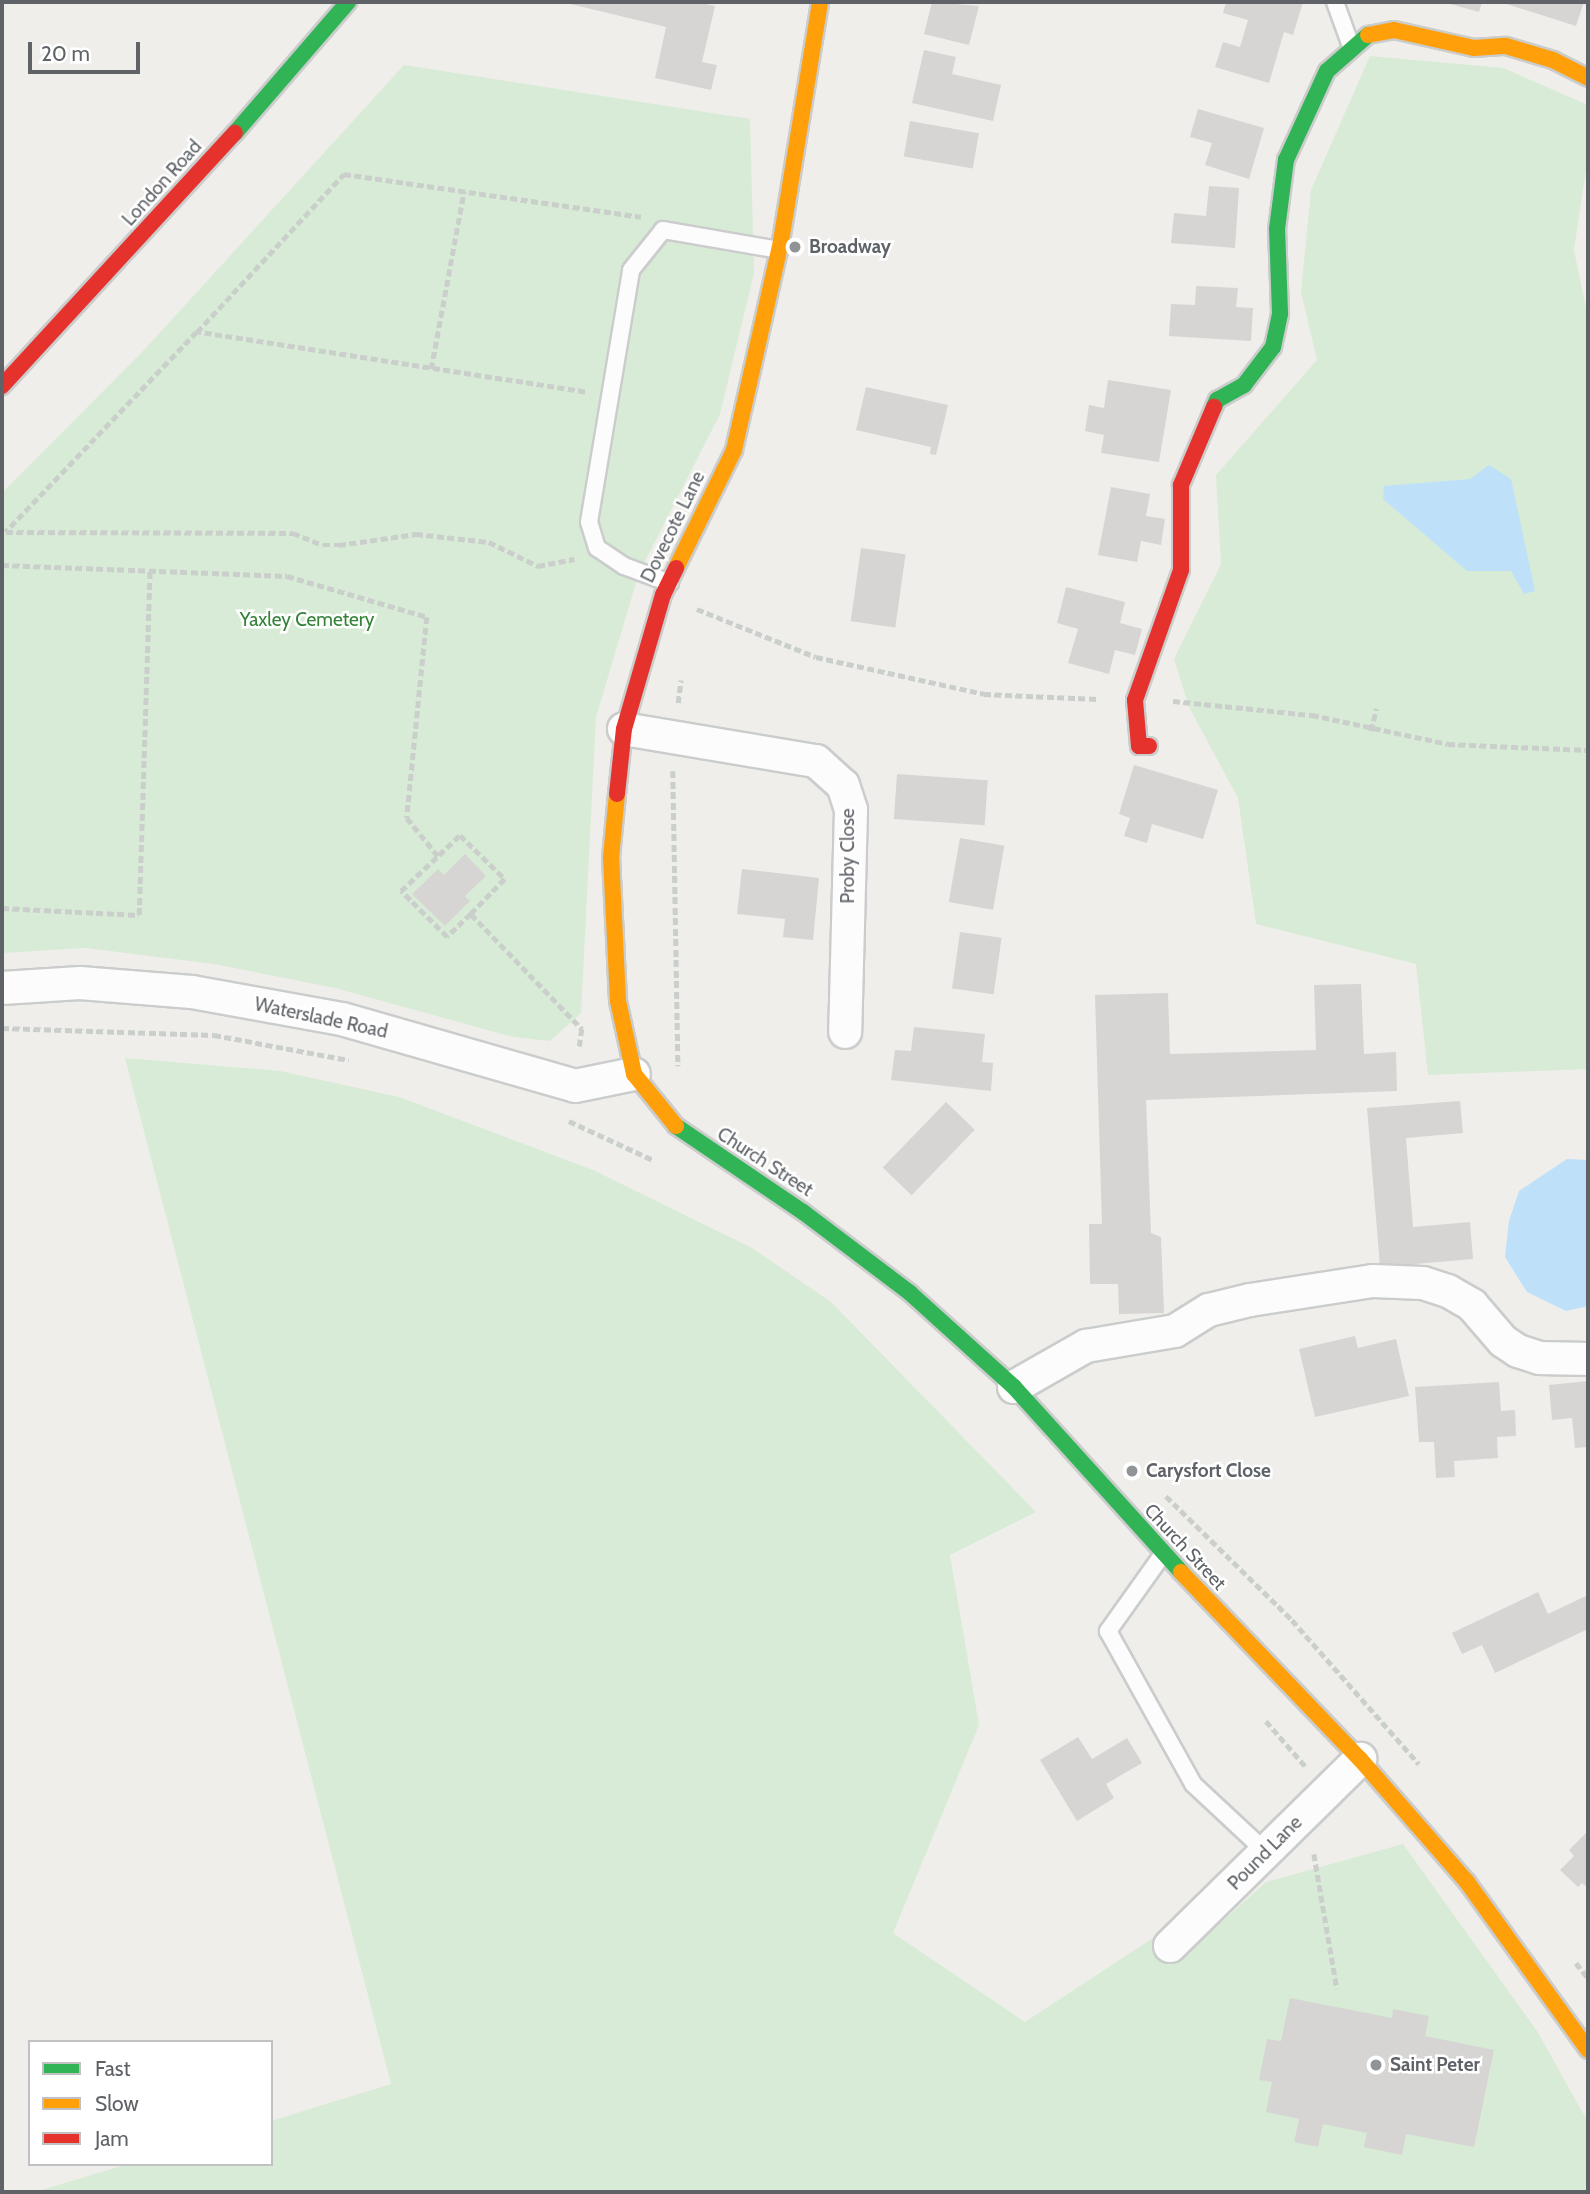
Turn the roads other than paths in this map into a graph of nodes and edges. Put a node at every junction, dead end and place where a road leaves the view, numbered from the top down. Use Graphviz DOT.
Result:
graph roads {
  1 [pos="348,2"];
  2 [pos="820,2"];
  3 [pos="1335,2"];
  4 [pos="1351,46"];
  5 [pos="1588,78"];
  6 [pos="779,250"];
  7 [pos="2,386"];
  8 [pos="670,583"];
  9 [pos="624,729"];
  10 [pos="1149,746"];
  11 [pos="2,988"];
  12 [pos="845,1032"];
  13 [pos="634,1074"];
  14 [pos="1588,1359"];
  15 [pos="1014,1387"];
  16 [pos="1163,1555"];
  17 [pos="1360,1759"];
  18 [pos="1266,1852"];
  19 [pos="1170,1946"];
  20 [pos="1588,2050"];
  1 -- 7 [label="street, London Road"];
  2 -- 6 [label="street, Dovecote Lane"];
  3 -- 4 [label="lane"];
  4 -- 5 [label="street"];
  4 -- 10 [label="street"];
  6 -- 8 [label="street, Dovecote Lane"];
  6 -- 8 [label="lane"];
  8 -- 9 [label="street, Dovecote Lane"];
  9 -- 12 [label="street, Proby Close"];
  9 -- 13 [label="street, Dovecote Lane"];
  11 -- 13 [label="street, Waterslade Road"];
  13 -- 15 [label="street, Church Street"];
  14 -- 15 [label="street"];
  15 -- 16 [label="street, Church Street"];
  16 -- 17 [label="street, Church Street"];
  16 -- 18 [label="lane"];
  17 -- 18 [label="street, Pound Lane"];
  17 -- 20 [label="street, Church Street"];
  18 -- 19 [label="street, Pound Lane"];
}
